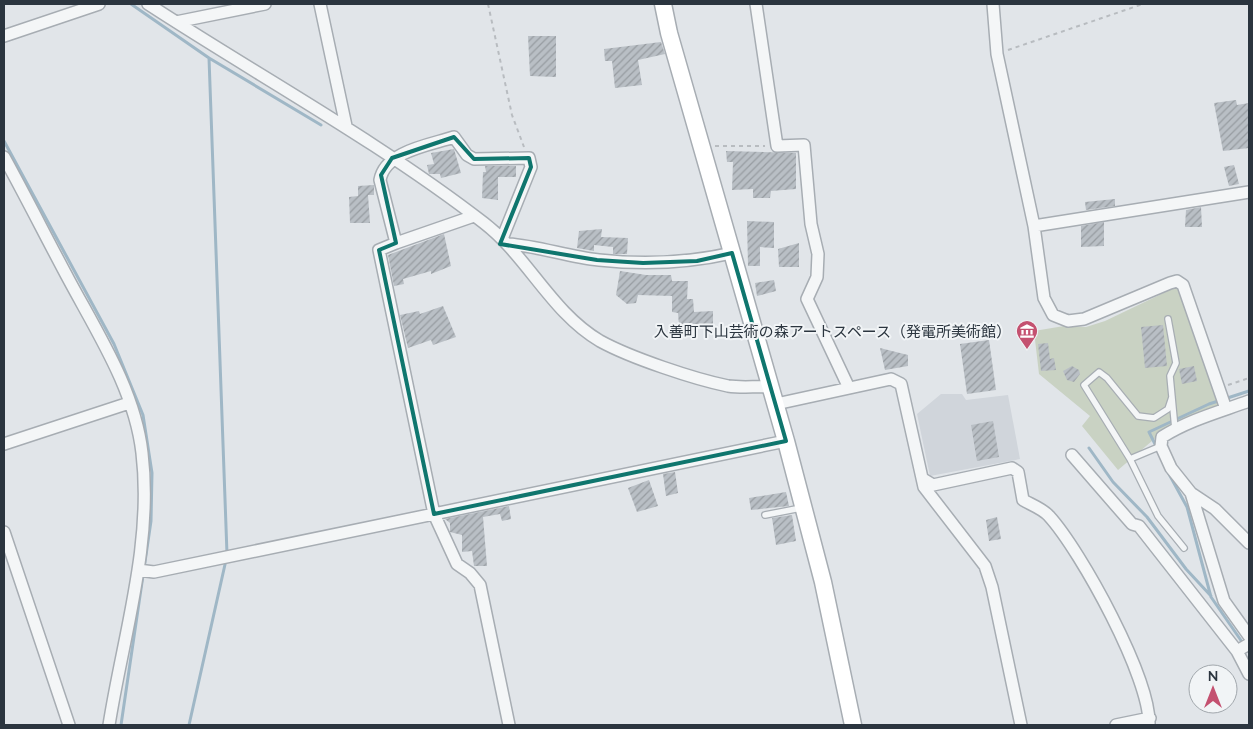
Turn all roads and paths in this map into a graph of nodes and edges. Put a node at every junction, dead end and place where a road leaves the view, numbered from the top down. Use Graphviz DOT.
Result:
graph roads {
  1 [pos="99,4"];
  2 [pos="148,4"];
  3 [pos="265,4"];
  4 [pos="320,4"];
  5 [pos="488,4"];
  6 [pos="663,4"];
  7 [pos="756,4"];
  8 [pos="993,4"];
  9 [pos="1142,4"];
  10 [pos="176,22"];
  11 [pos="4,36"];
  12 [pos="997,54"];
  13 [pos="346,126"];
  14 [pos="702,146"];
  15 [pos="778,146"];
  16 [pos="4,157"];
  17 [pos="392,158"];
  18 [pos="529,158"];
  19 [pos="1249,192"];
  20 [pos="474,216"];
  21 [pos="1034,226"];
  22 [pos="505,241"];
  23 [pos="396,243"];
  24 [pos="732,253"];
  25 [pos="1168,319"];
  26 [pos="1249,378"];
  27 [pos="770,387"];
  28 [pos="849,388"];
  29 [pos="1218,389"];
  30 [pos="1172,397"];
  31 [pos="1249,401"];
  32 [pos="129,403"];
  33 [pos="776,404"];
  34 [pos="1226,409"];
  35 [pos="1175,429"];
  36 [pos="786,441"];
  37 [pos="4,444"];
  38 [pos="1161,446"];
  39 [pos="1072,455"];
  40 [pos="1130,458"];
  41 [pos="923,479"];
  42 [pos="1191,493"];
  43 [pos="804,508"];
  44 [pos="434,514"];
  45 [pos="766,515"];
  46 [pos="4,532"];
  47 [pos="1249,543"];
  48 [pos="1184,548"];
  49 [pos="138,570"];
  50 [pos="1249,636"];
  51 [pos="1249,644"];
  52 [pos="1238,651"];
  53 [pos="1249,674"];
  54 [pos="1149,722"];
  55 [pos="69,725"];
  56 [pos="109,725"];
  57 [pos="510,725"];
  58 [pos="852,725"];
  59 [pos="1021,725"];
  60 [pos="1116,725"];
  1 -- 11 [label="street"];
  2 -- 10 [label="street"];
  3 -- 10 [label="street"];
  4 -- 13 [label="street"];
  5 -- 18 [label="path"];
  6 -- 14 [label="street"];
  7 -- 15 [label="street"];
  8 -- 12 [label="street"];
  9 -- 12 [label="path"];
  10 -- 13 [label="street"];
  12 -- 21 [label="street"];
  13 -- 17 [label="street"];
  14 -- 15 [label="path"];
  14 -- 24 [label="street"];
  15 -- 28 [label="street"];
  16 -- 32 [label="street"];
  17 -- 18 [label="street"];
  17 -- 20 [label="street"];
  17 -- 23 [label="street"];
  18 -- 22 [label="street"];
  19 -- 21 [label="street"];
  20 -- 22 [label="street"];
  20 -- 23 [label="street"];
  21 -- 29 [label="street"];
  22 -- 24 [label="street"];
  22 -- 27 [label="street"];
  23 -- 44 [label="street"];
  24 -- 27 [label="street"];
  25 -- 30 [label="lane"];
  26 -- 29 [label="path"];
  27 -- 33 [label="street"];
  28 -- 33 [label="street"];
  28 -- 41 [label="street"];
  29 -- 34 [label="street"];
  30 -- 35 [label="lane"];
  30 -- 40 [label="lane"];
  31 -- 34 [label="street"];
  32 -- 37 [label="street"];
  32 -- 49 [label="street"];
  33 -- 36 [label="street"];
  34 -- 35 [label="street"];
  35 -- 38 [label="street"];
  36 -- 43 [label="street"];
  36 -- 44 [label="street"];
  38 -- 40 [label="lane"];
  38 -- 42 [label="street"];
  39 -- 52 [label="street"];
  40 -- 48 [label="lane"];
  41 -- 54 [label="street"];
  41 -- 59 [label="street"];
  42 -- 47 [label="street"];
  42 -- 50 [label="street"];
  43 -- 45 [label="lane"];
  43 -- 58 [label="street"];
  44 -- 49 [label="street"];
  44 -- 57 [label="street"];
  46 -- 55 [label="street"];
  49 -- 56 [label="street"];
  51 -- 52 [label="street"];
  52 -- 53 [label="street"];
  54 -- 60 [label="street"];
}
